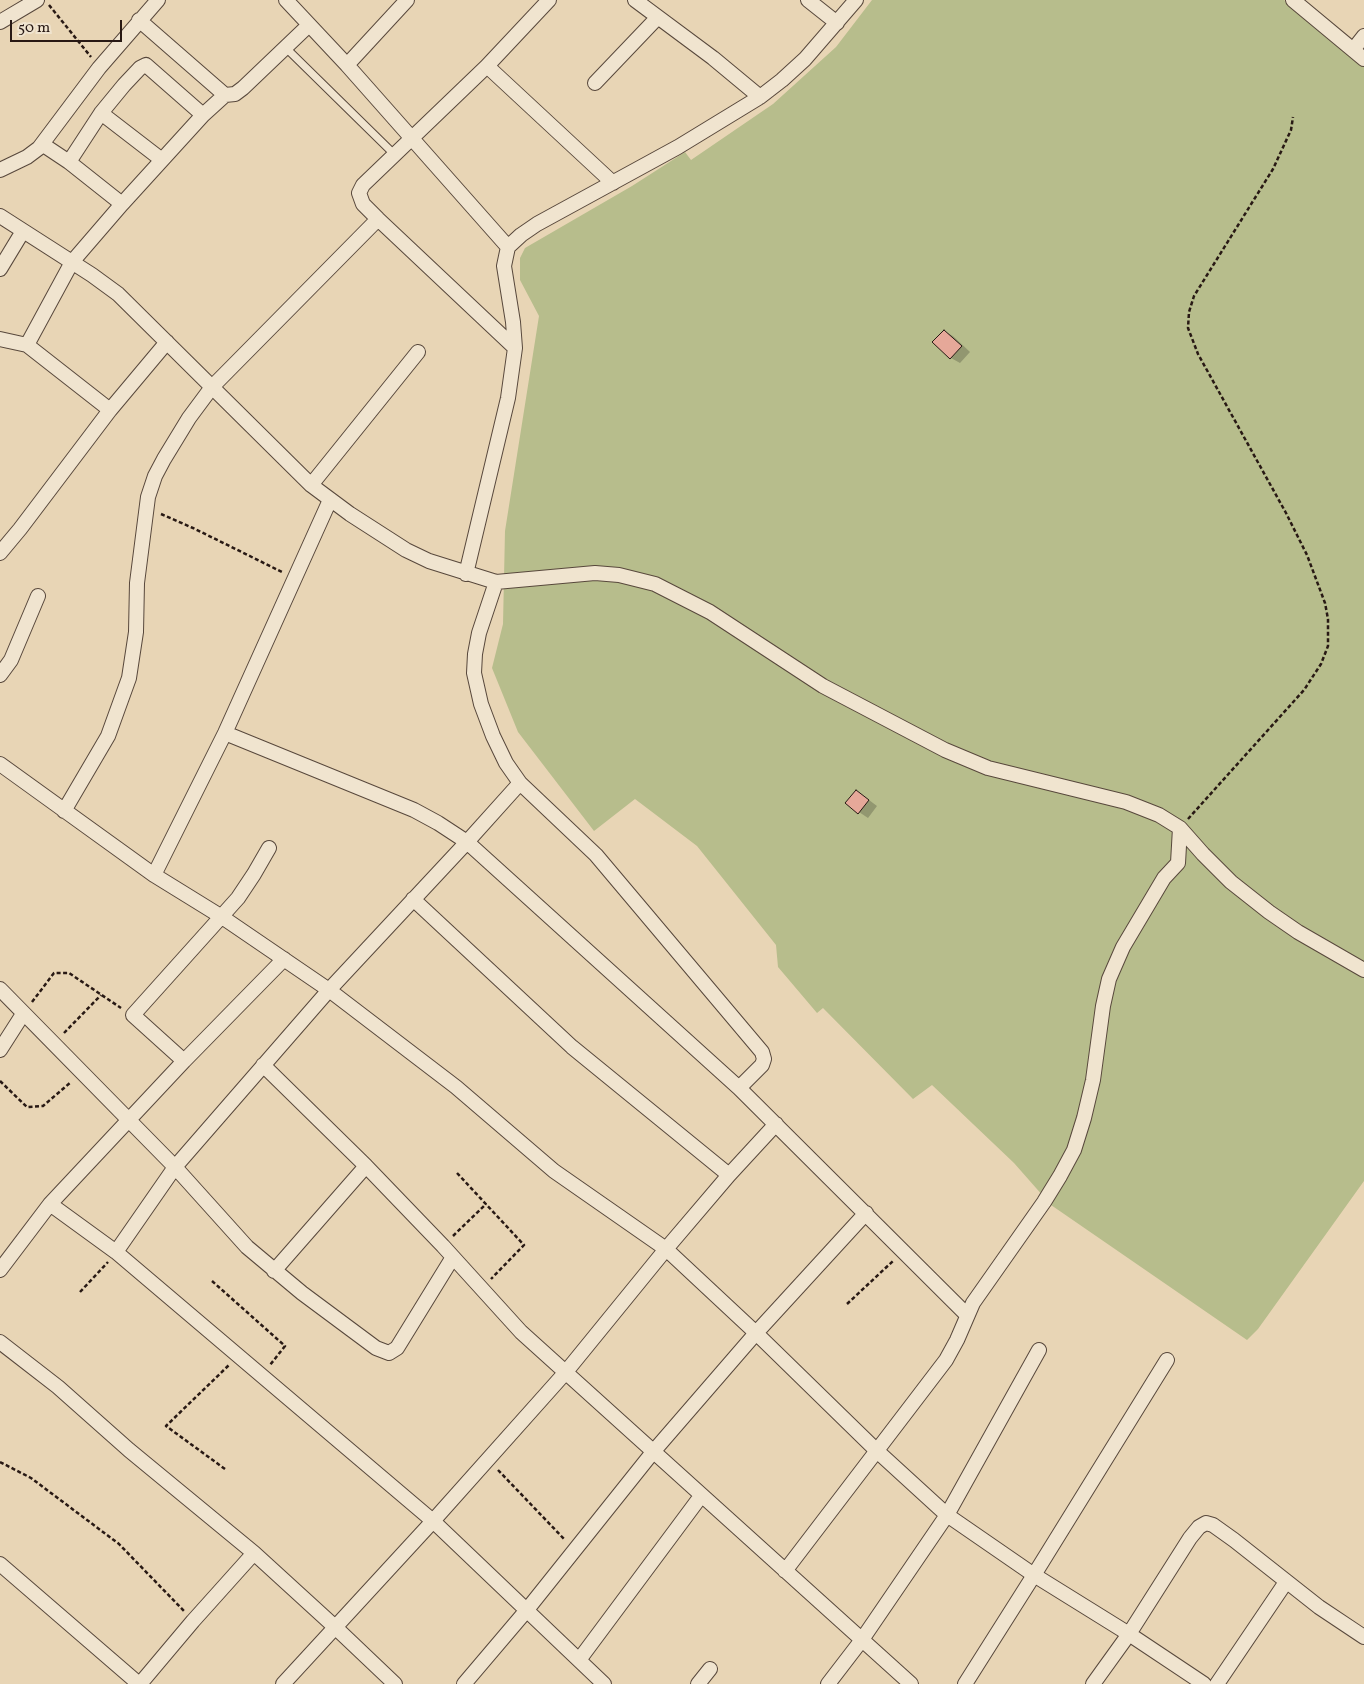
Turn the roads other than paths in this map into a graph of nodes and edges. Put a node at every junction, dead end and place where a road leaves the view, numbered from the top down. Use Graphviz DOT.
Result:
graph roads {
  1 [pos="37,0"];
  2 [pos="158,0"];
  3 [pos="286,0"];
  4 [pos="407,0"];
  5 [pos="550,0"];
  6 [pos="635,0"];
  7 [pos="808,0"];
  8 [pos="856,0"];
  9 [pos="1293,0"];
  10 [pos="658,17"];
  11 [pos="139,20"];
  12 [pos="0,22"];
  13 [pos="837,23"];
  14 [pos="309,26"];
  15 [pos="1364,36"];
  16 [pos="286,48"];
  17 [pos="1358,55"];
  18 [pos="347,65"];
  19 [pos="487,66"];
  20 [pos="596,83"];
  21 [pos="225,95"];
  22 [pos="760,97"];
  23 [pos="101,113"];
  24 [pos="203,115"];
  25 [pos="412,137"];
  26 [pos="42,144"];
  27 [pos="394,154"];
  28 [pos="162,160"];
  29 [pos="69,162"];
  30 [pos="0,170"];
  31 [pos="612,183"];
  32 [pos="122,204"];
  33 [pos="0,216"];
  34 [pos="378,220"];
  35 [pos="23,231"];
  36 [pos="508,247"];
  37 [pos="72,262"];
  38 [pos="0,269"];
  39 [pos="0,339"];
  40 [pos="167,342"];
  41 [pos="27,345"];
  42 [pos="515,348"];
  43 [pos="418,352"];
  44 [pos="212,387"];
  45 [pos="110,410"];
  46 [pos="312,485"];
  47 [pos="330,500"];
  48 [pos="0,553"];
  49 [pos="466,574"];
  50 [pos="496,582"];
  51 [pos="38,596"];
  52 [pos="0,675"];
  53 [pos="225,733"];
  54 [pos="0,764"];
  55 [pos="520,783"];
  56 [pos="64,811"];
  57 [pos="1180,828"];
  58 [pos="467,842"];
  59 [pos="269,848"];
  60 [pos="154,875"];
  61 [pos="413,899"];
  62 [pos="222,917"];
  63 [pos="284,959"];
  64 [pos="1364,970"];
  65 [pos="0,990"];
  66 [pos="329,990"];
  67 [pos="23,1014"];
  68 [pos="0,1050"];
  69 [pos="184,1061"];
  70 [pos="263,1065"];
  71 [pos="739,1088"];
  72 [pos="128,1121"];
  73 [pos="776,1124"];
  74 [pos="366,1166"];
  75 [pos="175,1168"];
  76 [pos="729,1175"];
  77 [pos="50,1204"];
  78 [pos="866,1213"];
  79 [pos="666,1249"];
  80 [pos="116,1252"];
  81 [pos="453,1257"];
  82 [pos="0,1270"];
  83 [pos="274,1271"];
  84 [pos="967,1315"];
  85 [pos="756,1333"];
  86 [pos="1,1343"];
  87 [pos="1038,1350"];
  88 [pos="1167,1360"];
  89 [pos="565,1373"];
  90 [pos="877,1451"];
  91 [pos="654,1452"];
  92 [pos="701,1496"];
  93 [pos="947,1515"];
  94 [pos="433,1521"];
  95 [pos="254,1553"];
  96 [pos="0,1564"];
  97 [pos="785,1571"];
  98 [pos="1034,1575"];
  99 [pos="1286,1582"];
  100 [pos="526,1611"];
  101 [pos="336,1627"];
  102 [pos="1129,1634"];
  103 [pos="1364,1637"];
  104 [pos="861,1640"];
  105 [pos="579,1660"];
  106 [pos="710,1669"];
  107 [pos="599,1682"];
  108 [pos="139,1684"];
  109 [pos="283,1684"];
  110 [pos="395,1684"];
  111 [pos="464,1684"];
  112 [pos="698,1684"];
  113 [pos="828,1684"];
  114 [pos="911,1684"];
  115 [pos="965,1684"];
  116 [pos="1093,1684"];
  117 [pos="1204,1684"];
  118 [pos="1217,1684"];
  1 -- 12 [label="street"];
  2 -- 11 [label="street"];
  3 -- 14 [label="street"];
  4 -- 18 [label="street"];
  5 -- 19 [label="street"];
  6 -- 10 [label="street"];
  7 -- 13 [label="street"];
  8 -- 13 [label="street"];
  9 -- 17 [label="street"];
  10 -- 20 [label="street"];
  10 -- 22 [label="street"];
  11 -- 21 [label="street"];
  11 -- 26 [label="street"];
  13 -- 22 [label="street"];
  14 -- 16 [label="street"];
  14 -- 18 [label="street"];
  15 -- 17 [label="street"];
  16 -- 21 [label="street"];
  16 -- 27 [label="lane"];
  18 -- 25 [label="street"];
  19 -- 25 [label="street"];
  19 -- 31 [label="street"];
  21 -- 24 [label="street"];
  22 -- 31 [label="street"];
  23 -- 24 [label="street"];
  23 -- 28 [label="street"];
  23 -- 29 [label="street"];
  24 -- 28 [label="street"];
  25 -- 27 [label="street"];
  25 -- 36 [label="street"];
  26 -- 29 [label="street"];
  26 -- 30 [label="street"];
  27 -- 34 [label="street"];
  28 -- 32 [label="street"];
  29 -- 32 [label="street"];
  31 -- 36 [label="street"];
  32 -- 37 [label="street"];
  33 -- 35 [label="street"];
  34 -- 42 [label="street"];
  34 -- 44 [label="street"];
  35 -- 37 [label="street"];
  35 -- 38 [label="street"];
  36 -- 42 [label="street"];
  37 -- 40 [label="street"];
  37 -- 41 [label="street"];
  39 -- 41 [label="street"];
  40 -- 44 [label="street"];
  40 -- 45 [label="street"];
  41 -- 45 [label="street"];
  42 -- 49 [label="street"];
  43 -- 46 [label="street"];
  44 -- 46 [label="street"];
  44 -- 56 [label="street"];
  45 -- 48 [label="street"];
  46 -- 47 [label="street"];
  47 -- 49 [label="street"];
  47 -- 53 [label="street"];
  49 -- 50 [label="street"];
  50 -- 55 [label="street"];
  50 -- 57 [label="street"];
  51 -- 52 [label="street"];
  53 -- 58 [label="street"];
  53 -- 60 [label="street"];
  54 -- 56 [label="street"];
  55 -- 58 [label="street"];
  55 -- 71 [label="street"];
  56 -- 60 [label="street"];
  57 -- 64 [label="street"];
  57 -- 84 [label="street"];
  58 -- 61 [label="street"];
  58 -- 71 [label="street"];
  59 -- 62 [label="street"];
  60 -- 62 [label="street"];
  61 -- 66 [label="street"];
  61 -- 76 [label="street"];
  62 -- 63 [label="street"];
  62 -- 69 [label="street"];
  63 -- 66 [label="street"];
  63 -- 69 [label="street"];
  65 -- 67 [label="street"];
  66 -- 70 [label="street"];
  66 -- 79 [label="street"];
  67 -- 68 [label="street"];
  67 -- 72 [label="street"];
  69 -- 72 [label="street"];
  70 -- 74 [label="street"];
  70 -- 75 [label="street"];
  71 -- 73 [label="street"];
  72 -- 75 [label="street"];
  72 -- 77 [label="street"];
  73 -- 76 [label="street"];
  73 -- 78 [label="street"];
  74 -- 81 [label="street"];
  74 -- 83 [label="street"];
  75 -- 80 [label="street"];
  75 -- 83 [label="street"];
  76 -- 79 [label="street"];
  77 -- 80 [label="street"];
  77 -- 82 [label="street"];
  78 -- 84 [label="street"];
  78 -- 85 [label="street"];
  79 -- 85 [label="street"];
  79 -- 89 [label="street"];
  80 -- 94 [label="street"];
  81 -- 83 [label="street"];
  81 -- 89 [label="street"];
  84 -- 90 [label="street"];
  85 -- 90 [label="street"];
  85 -- 91 [label="street"];
  86 -- 95 [label="street"];
  87 -- 93 [label="street"];
  88 -- 98 [label="street"];
  89 -- 91 [label="street"];
  89 -- 94 [label="street"];
  90 -- 93 [label="street"];
  90 -- 97 [label="street"];
  91 -- 92 [label="street"];
  91 -- 100 [label="street"];
  92 -- 97 [label="street"];
  92 -- 105 [label="street"];
  93 -- 98 [label="street"];
  93 -- 104 [label="street"];
  94 -- 100 [label="street"];
  94 -- 101 [label="street"];
  95 -- 101 [label="street"];
  95 -- 108 [label="street"];
  96 -- 108 [label="street"];
  97 -- 104 [label="street"];
  98 -- 102 [label="street"];
  98 -- 115 [label="street"];
  99 -- 102 [label="street"];
  99 -- 103 [label="street"];
  99 -- 118 [label="street"];
  100 -- 105 [label="street"];
  100 -- 111 [label="street"];
  101 -- 109 [label="street"];
  101 -- 110 [label="street"];
  102 -- 116 [label="street"];
  102 -- 117 [label="street"];
  104 -- 113 [label="street"];
  104 -- 114 [label="street"];
  105 -- 107 [label="street"];
  106 -- 112 [label="street"];
}
